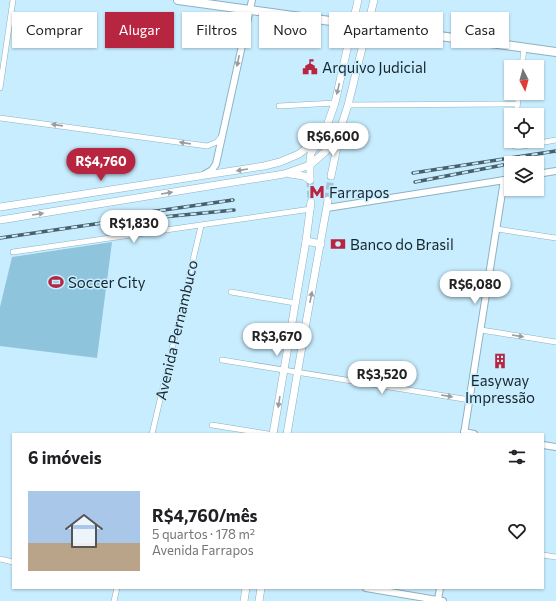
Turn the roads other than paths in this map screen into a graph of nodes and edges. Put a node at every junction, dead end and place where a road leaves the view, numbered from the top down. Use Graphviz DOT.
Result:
graph roads {
  1 [pos="13,0"];
  2 [pos="178,0"];
  3 [pos="252,0"];
  4 [pos="358,0"];
  5 [pos="374,0"];
  6 [pos="250,10"];
  7 [pos="356,12"];
  8 [pos="371,12"];
  9 [pos="329,21"];
  10 [pos="443,37"];
  11 [pos="348,48"];
  12 [pos="362,48"];
  13 [pos="524,48"];
  14 [pos="556,52"];
  15 [pos="523,60"];
  16 [pos="0,88"];
  17 [pos="518,100"];
  18 [pos="335,103"];
  19 [pos="517,104"];
  20 [pos="348,105"];
  21 [pos="279,106"];
  22 [pos="517,108"];
  23 [pos="0,118"];
  24 [pos="339,133"];
  25 [pos="321,135"];
  26 [pos="221,137"];
  27 [pos="556,140"];
  28 [pos="544,142"];
  29 [pos="310,165"];
  30 [pos="556,171"];
  31 [pos="544,173"];
  32 [pos="284,174"];
  33 [pos="204,175"];
  34 [pos="331,176"];
  35 [pos="504,180"];
  36 [pos="504,196"];
  37 [pos="328,200"];
  38 [pos="311,206"];
  39 [pos="0,208"];
  40 [pos="327,208"];
  41 [pos="0,220"];
  42 [pos="201,226"];
  43 [pos="497,229"];
  44 [pos="556,238"];
  45 [pos="306,241"];
  46 [pos="321,244"];
  47 [pos="13,252"];
  48 [pos="231,292"];
  49 [pos="295,303"];
  50 [pos="292,320"];
  51 [pos="306,323"];
  52 [pos="481,330"];
  53 [pos="556,342"];
  54 [pos="288,347"];
  55 [pos="302,349"];
  56 [pos="222,360"];
  57 [pos="284,370"];
  58 [pos="298,372"];
  59 [pos="470,400"];
  60 [pos="212,425"];
  61 [pos="152,433"];
  62 [pos="262,433"];
  63 [pos="273,433"];
  64 [pos="288,433"];
  65 [pos="464,433"];
  66 [pos="544,445"];
  67 [pos="556,447"];
  68 [pos="544,555"];
  69 [pos="556,557"];
  70 [pos="0,559"];
  71 [pos="12,562"];
  72 [pos="116,589"];
  73 [pos="246,589"];
  74 [pos="261,589"];
  75 [pos="372,589"];
  76 [pos="440,589"];
  77 [pos="114,601"];
  78 [pos="244,601"];
  79 [pos="259,601"];
  80 [pos="440,601"];
  1 -- 16 [label="street"];
  2 -- 6 [label="main road"];
  3 -- 6 [label="street"];
  4 -- 7 [label="main road"];
  5 -- 8 [label="main road"];
  6 -- 9 [label="main road"];
  6 -- 26 [label="street, one-way"];
  10 -- 13 [label="main road"];
  11 -- 18 [label="main road, one-way"];
  12 -- 20 [label="main road"];
  13 -- 14 [label="main road"];
  13 -- 15 [label="street"];
  17 -- 19 [label="street"];
  18 -- 21 [label="street"];
  18 -- 25 [label="main road"];
  19 -- 20 [label="street"];
  19 -- 22 [label="street"];
  20 -- 24 [label="main road"];
  26 -- 23 [label="street, one-way"];
  24 -- 29 [label="main road"];
  24 -- 34 [label="main road"];
  25 -- 29 [label="main road"];
  25 -- 33 [label="main road, one-way"];
  26 -- 33 [label="street"];
  27 -- 28 [label="street"];
  29 -- 32 [label="main road"];
  29 -- 32 [label="main road"];
  30 -- 31 [label="street"];
  41 -- 32 [label="main road, one-way"];
  33 -- 39 [label="main road"];
  35 -- 40 [label="street"];
  36 -- 43 [label="street"];
  37 -- 40 [label="main road"];
  38 -- 42 [label="street"];
  38 -- 45 [label="main road"];
  40 -- 46 [label="main road"];
  42 -- 47 [label="street"];
  42 -- 61 [label="street, Avenida Pernambuco"];
  43 -- 44 [label="street"];
  43 -- 52 [label="street"];
  45 -- 46 [label="main road"];
  45 -- 49 [label="main road"];
  51 -- 46 [label="main road, one-way"];
  48 -- 49 [label="street"];
  49 -- 50 [label="main road"];
  50 -- 51 [label="main road"];
  50 -- 54 [label="main road"];
  51 -- 55 [label="main road"];
  52 -- 53 [label="street, one-way"];
  52 -- 59 [label="street"];
  54 -- 55 [label="main road"];
  54 -- 57 [label="main road"];
  55 -- 58 [label="main road"];
  56 -- 57 [label="street"];
  57 -- 58 [label="street"];
  57 -- 63 [label="main road, one-way"];
  58 -- 59 [label="street, one-way"];
  58 -- 64 [label="main road"];
  59 -- 65 [label="street"];
  60 -- 62 [label="street"];
  66 -- 67 [label="street"];
  68 -- 69 [label="street"];
  70 -- 71 [label="street"];
  72 -- 77 [label="street"];
  73 -- 78 [label="main road"];
  74 -- 79 [label="main road"];
  75 -- 80 [label="street"];
  76 -- 80 [label="street"];
}
